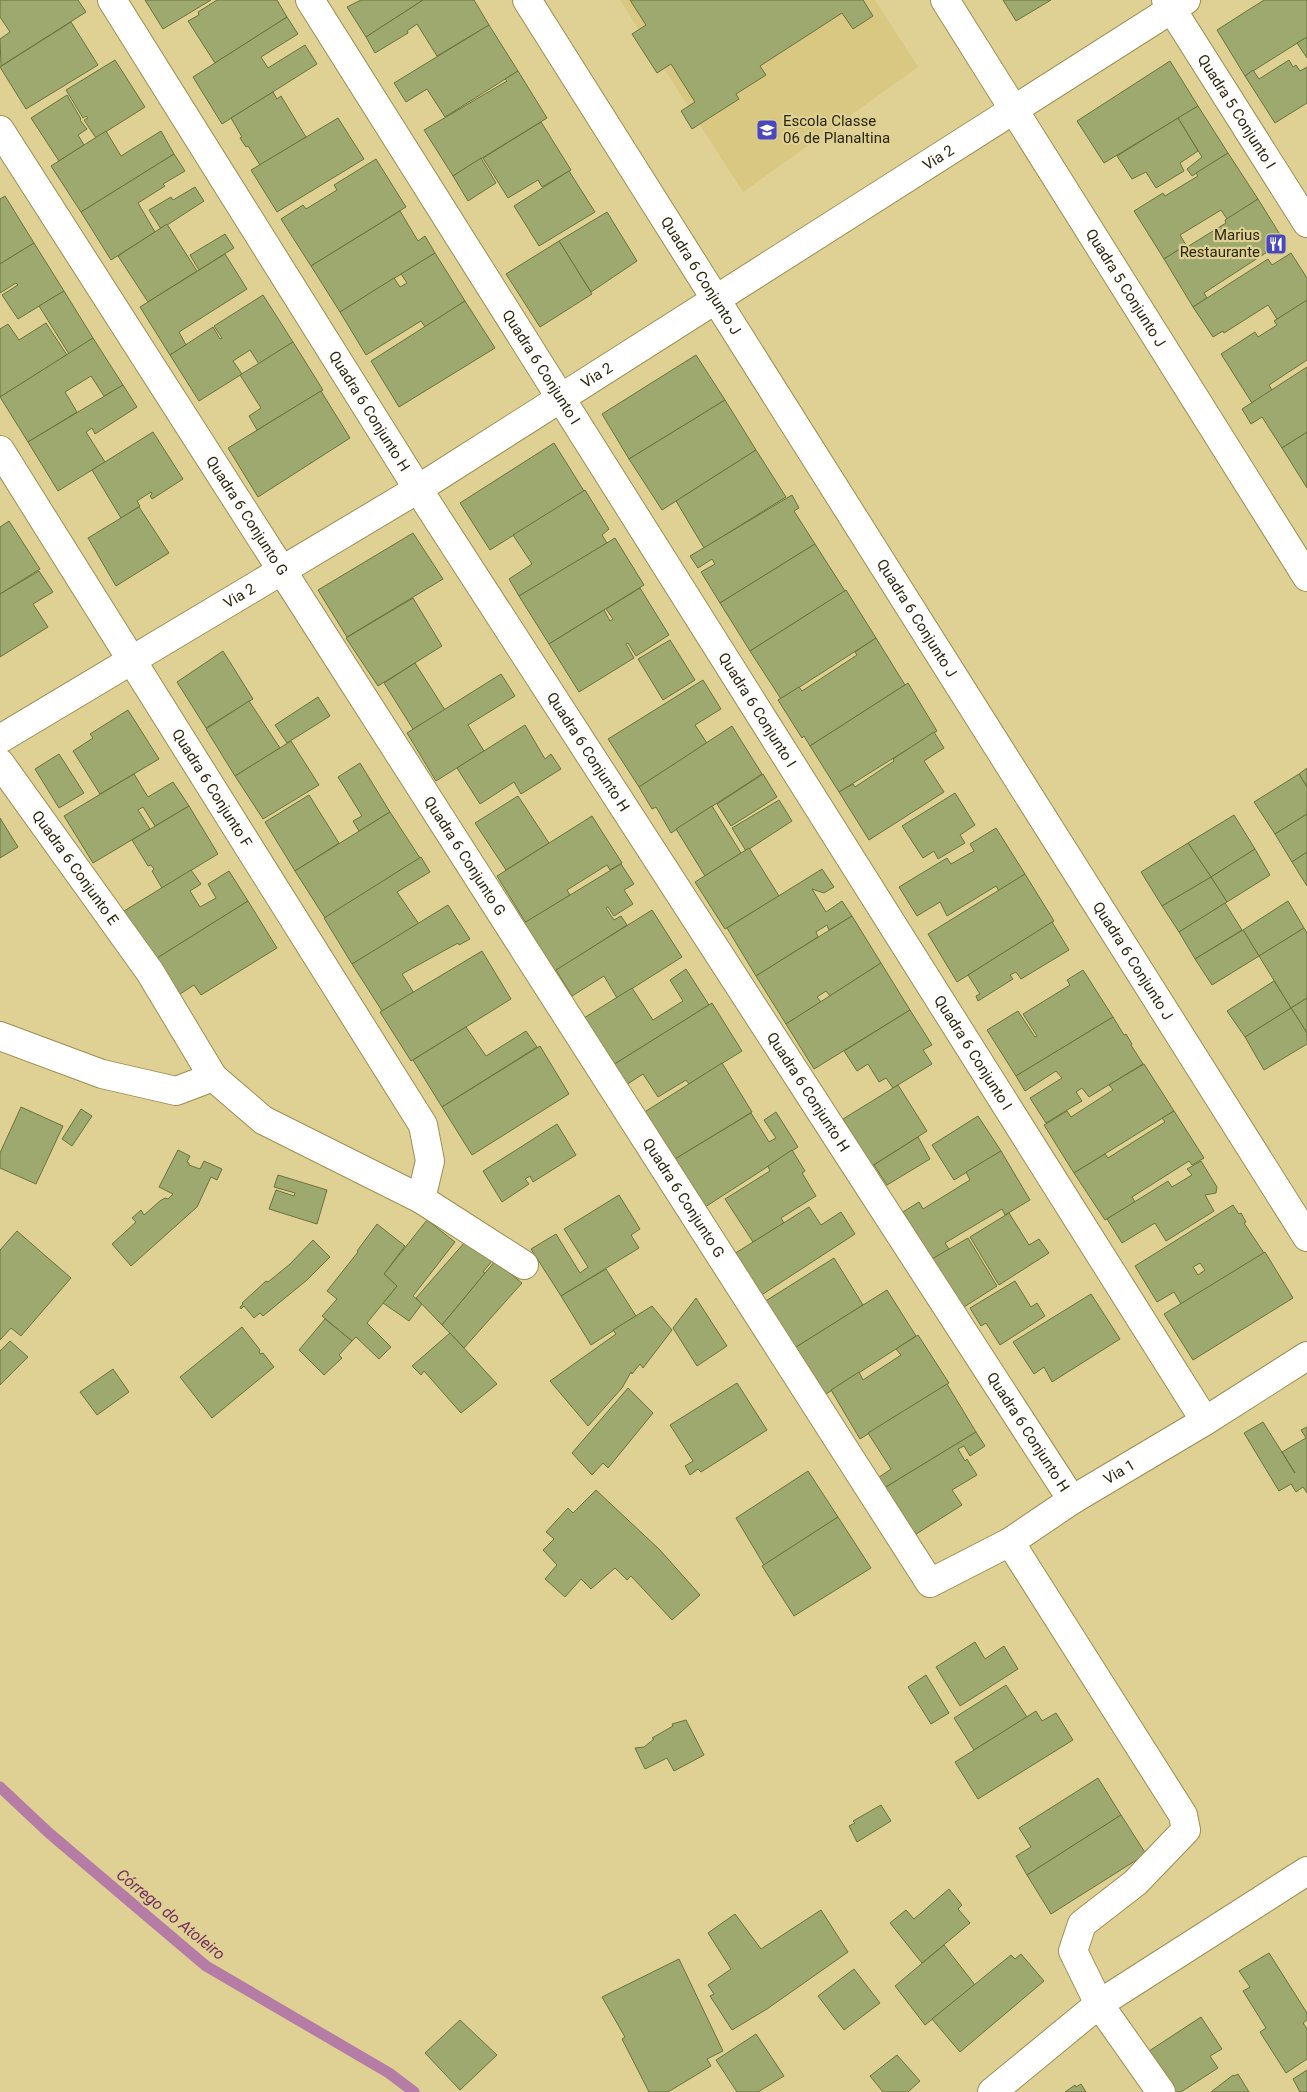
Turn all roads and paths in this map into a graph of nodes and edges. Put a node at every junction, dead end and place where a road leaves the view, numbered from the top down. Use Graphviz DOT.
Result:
graph roads {
  1 [pos="112,0"];
  2 [pos="310,0"];
  3 [pos="527,0"];
  4 [pos="945,0"];
  5 [pos="1175,3"];
  6 [pos="1013,110"];
  7 [pos="0,130"];
  8 [pos="1307,223"];
  9 [pos="716,300"];
  10 [pos="560,400"];
  11 [pos="0,450"];
  12 [pos="418,489"];
  13 [pos="281,571"];
  14 [pos="1307,577"];
  15 [pos="132,660"];
  16 [pos="0,739"];
  17 [pos="0,763"];
  18 [pos="0,1036"];
  19 [pos="213,1077"];
  20 [pos="421,1199"];
  21 [pos="1307,1238"];
  22 [pos="524,1265"];
  23 [pos="1307,1356"];
  24 [pos="1204,1421"];
  25 [pos="1072,1500"];
  26 [pos="1010,1542"];
  27 [pos="930,1583"];
  28 [pos="1307,1871"];
  29 [pos="1099,2004"];
  30 [pos="992,2092"];
  31 [pos="1161,2092"];
  1 -- 12 [label="street, Quadra 6 Conjunto H"];
  2 -- 10 [label="street, Quadra 6 Conjunto I"];
  3 -- 9 [label="street, Quadra 6 Conjunto J"];
  4 -- 6 [label="street, Quadra 5 Conjunto J"];
  5 -- 6 [label="street, Via 2"];
  5 -- 8 [label="street, Quadra 5 Conjunto I"];
  6 -- 9 [label="street, Via 2"];
  6 -- 14 [label="street, Quadra 5 Conjunto J"];
  7 -- 13 [label="street, Quadra 6 Conjunto G"];
  9 -- 10 [label="street, Via 2"];
  9 -- 21 [label="street, Quadra 6 Conjunto J"];
  10 -- 12 [label="street, Via 2"];
  10 -- 24 [label="street, Quadra 6 Conjunto I"];
  11 -- 15 [label="street, Quadra 6 Conjunto F"];
  12 -- 13 [label="street, Via 2"];
  12 -- 25 [label="street, Quadra 6 Conjunto H"];
  13 -- 15 [label="street, Via 2"];
  13 -- 27 [label="street, Quadra 6 Conjunto G"];
  15 -- 16 [label="street, Via 2"];
  15 -- 20 [label="street, Quadra 6 Conjunto F"];
  17 -- 19 [label="street, Quadra 6 Conjunto E"];
  18 -- 19 [label="street"];
  19 -- 20 [label="street, Quadra 6 Conjunto E"];
  20 -- 22 [label="street, Quadra 6 Conjunto E"];
  23 -- 24 [label="street, Via 1"];
  24 -- 25 [label="street, Via 1"];
  25 -- 26 [label="street, Via 1"];
  26 -- 27 [label="street, Via 1"];
  26 -- 29 [label="street"];
  28 -- 29 [label="street"];
  29 -- 30 [label="street"];
  29 -- 31 [label="street"];
}
